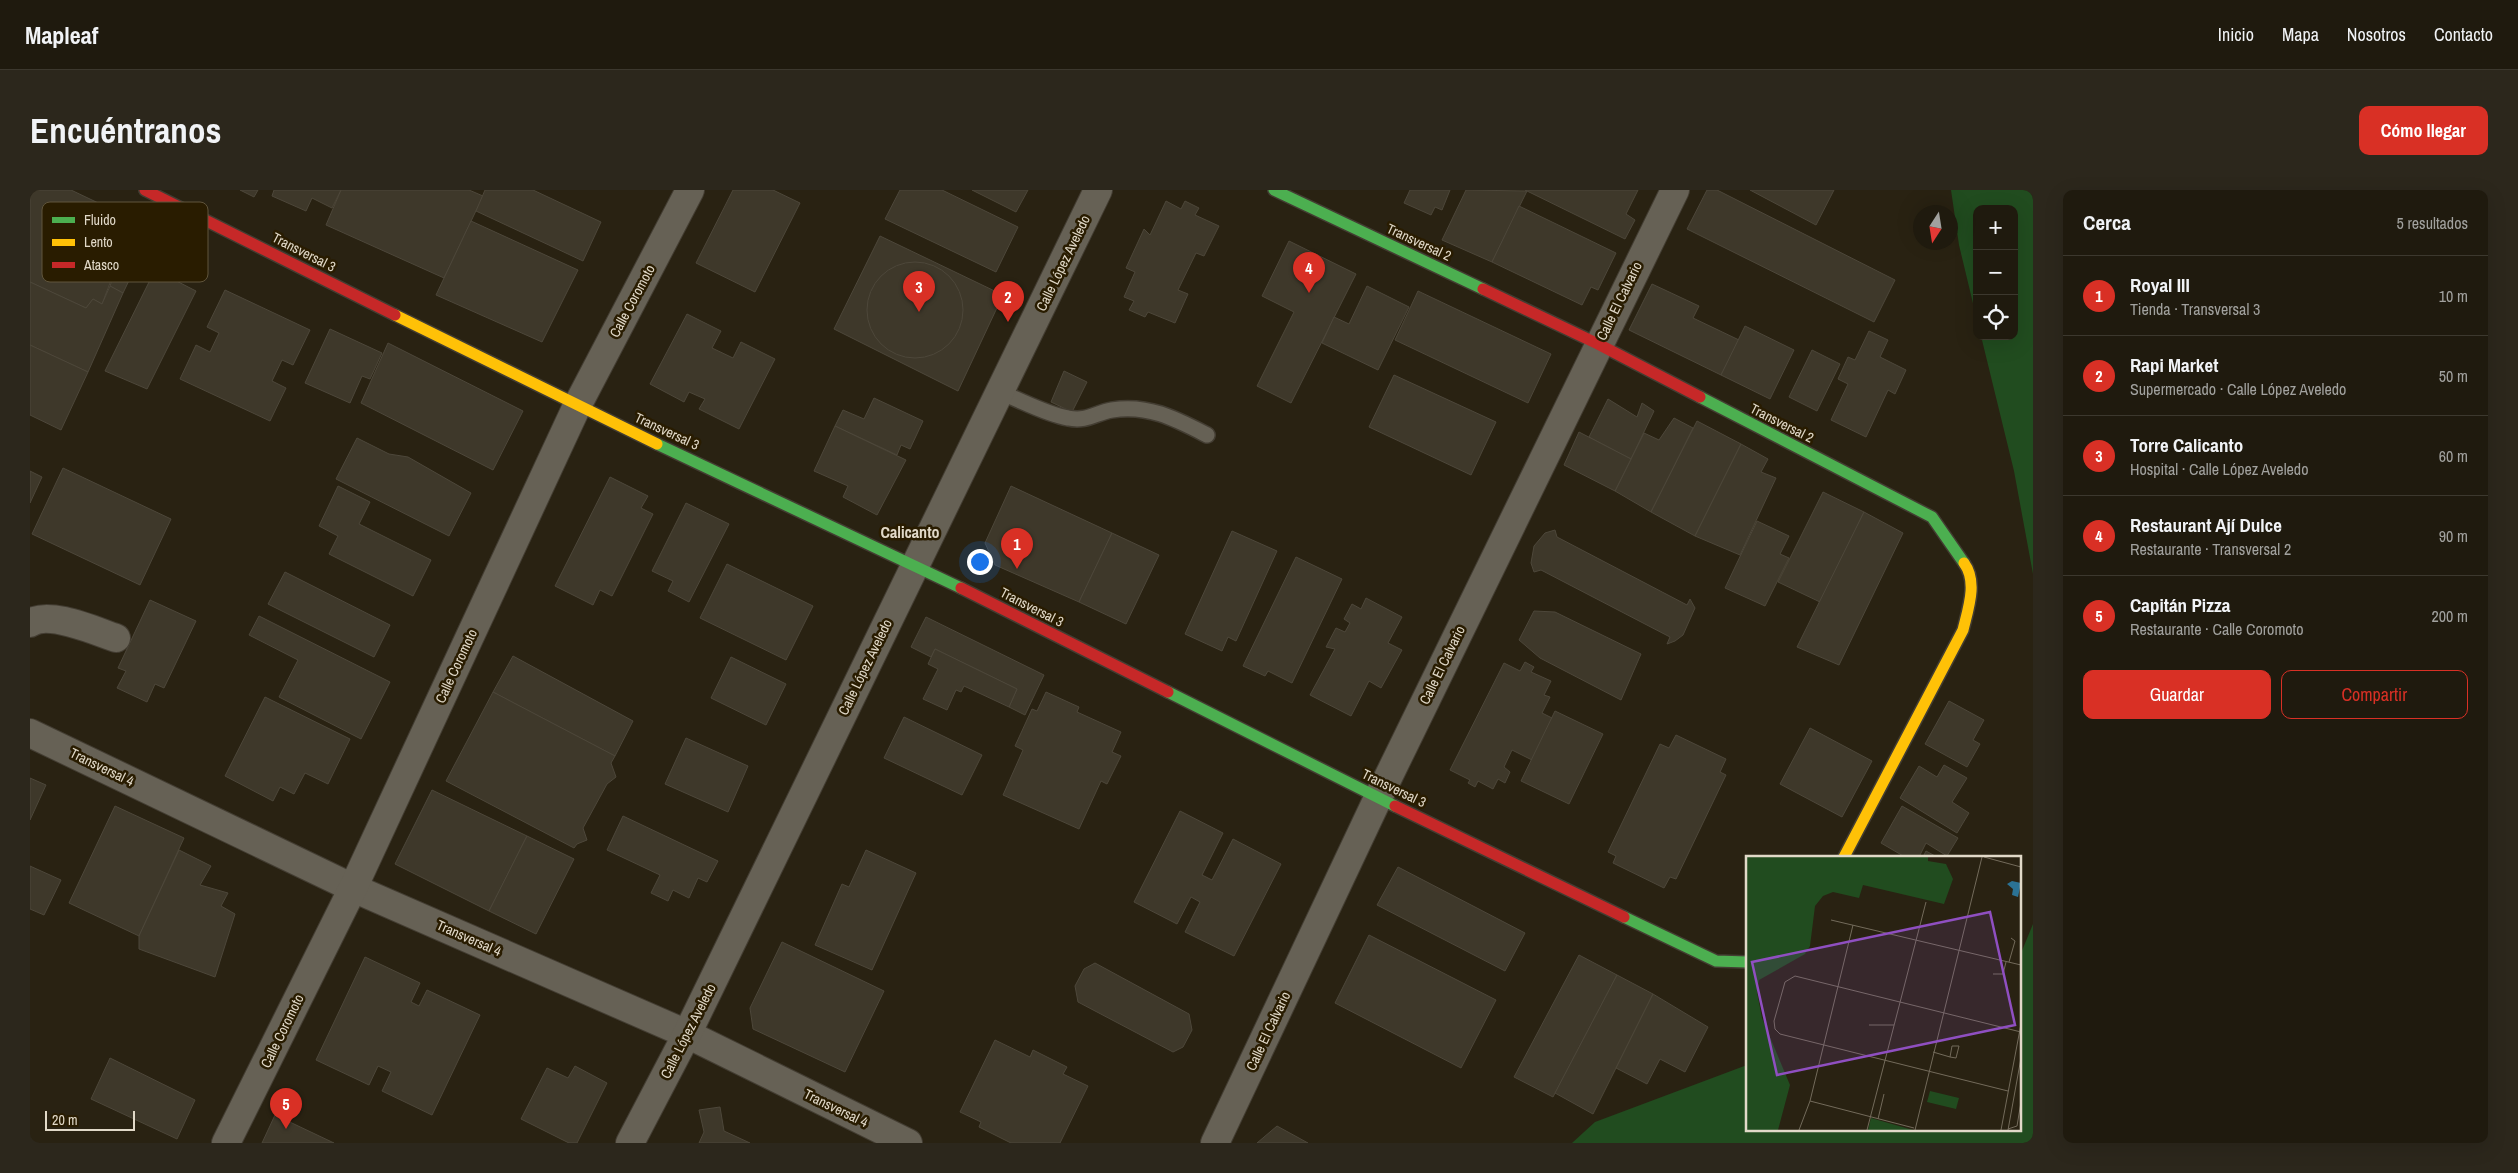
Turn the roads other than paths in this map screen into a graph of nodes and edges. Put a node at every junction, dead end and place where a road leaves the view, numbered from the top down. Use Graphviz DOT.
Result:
graph roads {
  1 [pos="145,190"];
  2 [pos="690,190"];
  3 [pos="1098,190"];
  4 [pos="1274,190"];
  5 [pos="1675,190"];
  6 [pos="169,202"];
  7 [pos="208,221"];
  8 [pos="1598,344"];
  9 [pos="999,392"];
  10 [pos="578,406"];
  11 [pos="1207,434"];
  12 [pos="915,565"];
  13 [pos="30,623"];
  14 [pos="116,638"];
  15 [pos="30,732"];
  16 [pos="1378,798"];
  17 [pos="1845,856"];
  18 [pos="353,888"];
  19 [pos="1746,962"];
  20 [pos="687,1034"];
  21 [pos="226,1143"];
  22 [pos="630,1143"];
  23 [pos="908,1143"];
  24 [pos="1215,1143"];
  1 -- 6 [label="street, Transversal 3"];
  2 -- 10 [label="street, Calle Coromoto"];
  3 -- 9 [label="street, Calle López Aveledo"];
  4 -- 8 [label="street, Transversal 2"];
  5 -- 8 [label="street, Calle El Calvario"];
  7 -- 10 [label="street, Transversal 3"];
  8 -- 16 [label="street, Calle El Calvario"];
  8 -- 17 [label="street, Transversal 2"];
  9 -- 11 [label="lane"];
  9 -- 12 [label="street, Calle López Aveledo"];
  10 -- 12 [label="street, Transversal 3"];
  10 -- 18 [label="street, Calle Coromoto"];
  12 -- 16 [label="street, Transversal 3"];
  12 -- 20 [label="street, Calle López Aveledo"];
  13 -- 14 [label="street"];
  15 -- 18 [label="street, Transversal 4"];
  16 -- 19 [label="street, Transversal 3"];
  16 -- 24 [label="street, Calle El Calvario"];
  18 -- 20 [label="street, Transversal 4"];
  18 -- 21 [label="street, Calle Coromoto"];
  20 -- 22 [label="street, Calle López Aveledo"];
  20 -- 23 [label="street, Transversal 4"];
}
